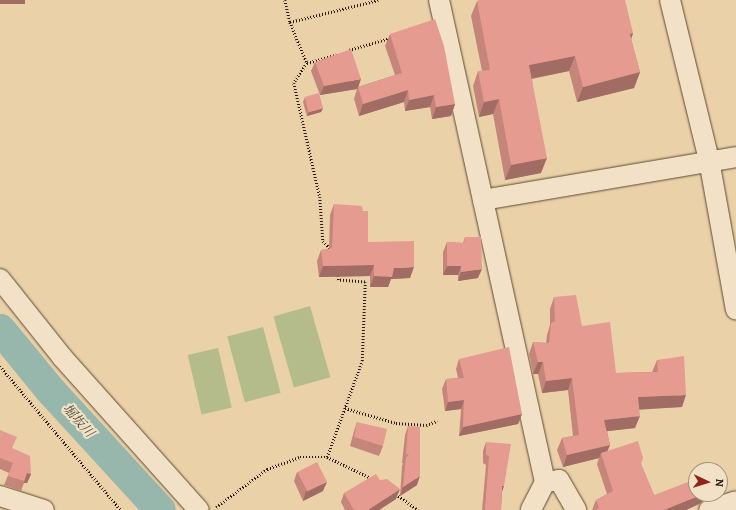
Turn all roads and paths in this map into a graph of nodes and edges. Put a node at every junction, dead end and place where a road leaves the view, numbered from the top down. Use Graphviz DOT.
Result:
graph roads {
  1 [pos="285,0"];
  2 [pos="378,0"];
  3 [pos="439,0"];
  4 [pos="670,0"];
  5 [pos="290,22"];
  6 [pos="392,37"];
  7 [pos="306,64"];
  8 [pos="736,157"];
  9 [pos="708,160"];
  10 [pos="483,200"];
  11 [pos="334,252"];
  12 [pos="337,273"];
  13 [pos="0,279"];
  14 [pos="736,310"];
  15 [pos="0,366"];
  16 [pos="345,408"];
  17 [pos="437,421"];
  18 [pos="327,457"];
  19 [pos="378,482"];
  20 [pos="545,482"];
  21 [pos="390,490"];
  22 [pos="0,496"];
  23 [pos="736,501"];
  24 [pos="198,509"];
  25 [pos="44,510"];
  26 [pos="121,510"];
  27 [pos="418,510"];
  28 [pos="531,510"];
  29 [pos="576,510"];
  30 [pos="709,510"];
  1 -- 5 [label="path"];
  2 -- 5 [label="path"];
  3 -- 10 [label="street"];
  4 -- 9 [label="street"];
  5 -- 7 [label="path"];
  6 -- 7 [label="path"];
  7 -- 11 [label="path"];
  8 -- 9 [label="street"];
  9 -- 10 [label="street"];
  9 -- 14 [label="street"];
  10 -- 20 [label="street"];
  12 -- 16 [label="path"];
  13 -- 24 [label="street"];
  15 -- 26 [label="path"];
  16 -- 17 [label="path"];
  16 -- 18 [label="path"];
  18 -- 19 [label="path"];
  18 -- 24 [label="path"];
  20 -- 28 [label="street"];
  20 -- 29 [label="street"];
  21 -- 27 [label="path"];
  22 -- 25 [label="street"];
  23 -- 30 [label="street"];
}
